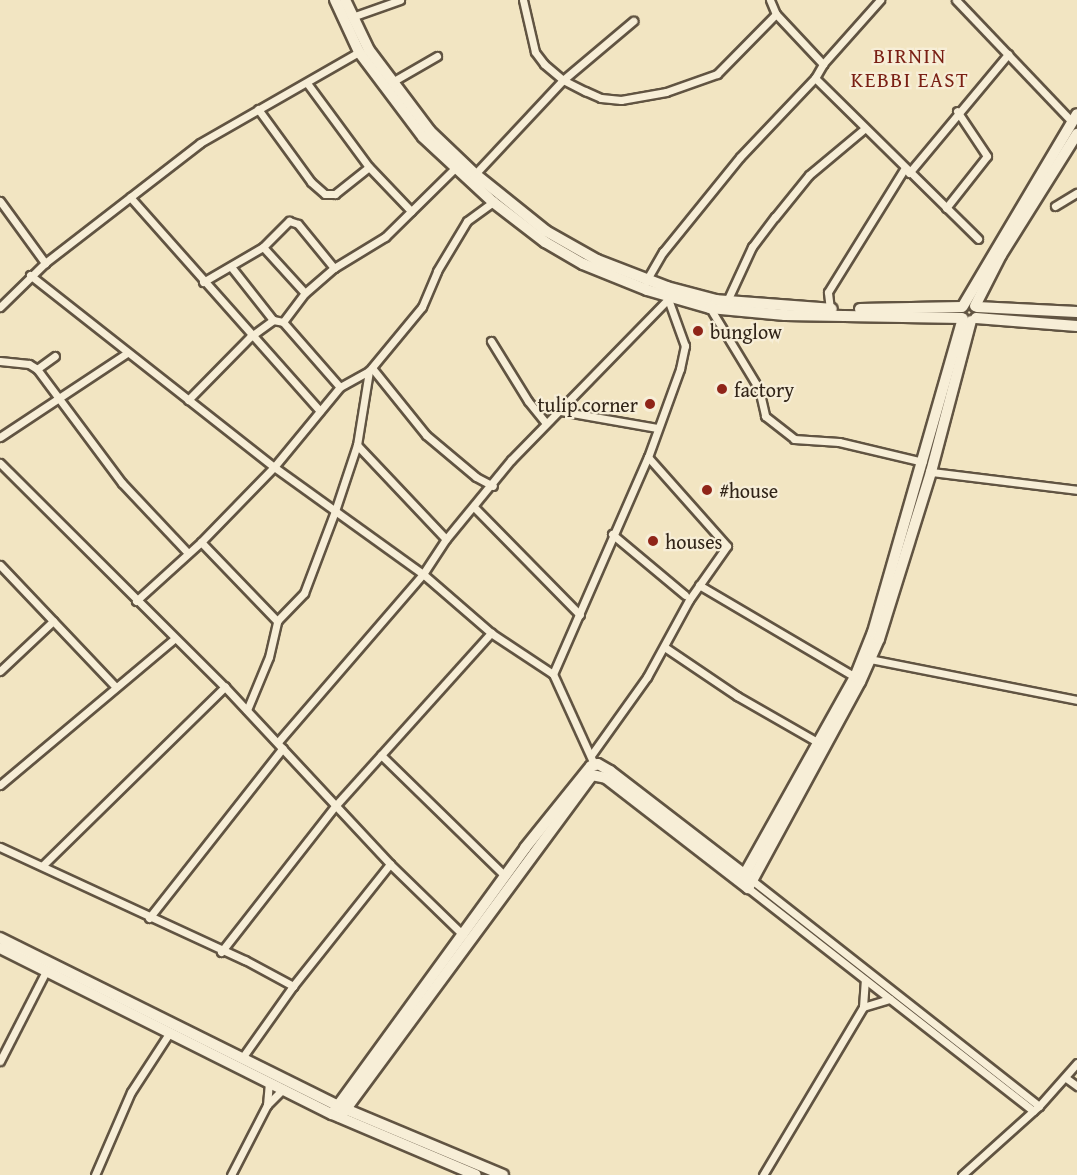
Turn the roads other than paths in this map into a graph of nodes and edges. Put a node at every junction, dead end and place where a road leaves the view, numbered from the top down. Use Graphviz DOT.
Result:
graph roads {
  1 [pos="335,0"];
  2 [pos="345,0"];
  3 [pos="400,0"];
  4 [pos="524,0"];
  5 [pos="770,0"];
  6 [pos="880,0"];
  7 [pos="956,0"];
  8 [pos="776,14"];
  9 [pos="352,17"];
  10 [pos="633,21"];
  11 [pos="359,52"];
  12 [pos="1008,54"];
  13 [pos="437,56"];
  14 [pos="823,64"];
  15 [pos="815,78"];
  16 [pos="563,80"];
  17 [pos="392,82"];
  18 [pos="306,83"];
  19 [pos="258,109"];
  20 [pos="957,111"];
  21 [pos="1074,118"];
  22 [pos="864,129"];
  23 [pos="1077,134"];
  24 [pos="369,168"];
  25 [pos="455,168"];
  26 [pos="907,171"];
  27 [pos="475,174"];
  28 [pos="1077,193"];
  29 [pos="130,197"];
  30 [pos="0,201"];
  31 [pos="493,202"];
  32 [pos="1055,206"];
  33 [pos="946,208"];
  34 [pos="411,211"];
  35 [pos="978,239"];
  36 [pos="263,247"];
  37 [pos="45,263"];
  38 [pos="232,268"];
  39 [pos="334,268"];
  40 [pos="30,275"];
  41 [pos="646,281"];
  42 [pos="203,282"];
  43 [pos="305,293"];
  44 [pos="667,299"];
  45 [pos="727,301"];
  46 [pos="0,307"];
  47 [pos="710,308"];
  48 [pos="830,309"];
  49 [pos="1077,312"];
  50 [pos="969,313"];
  51 [pos="273,320"];
  52 [pos="283,322"];
  53 [pos="1077,326"];
  54 [pos="250,337"];
  55 [pos="491,341"];
  56 [pos="127,353"];
  57 [pos="55,356"];
  58 [pos="0,361"];
  59 [pos="37,369"];
  60 [pos="370,369"];
  61 [pos="340,387"];
  62 [pos="58,398"];
  63 [pos="188,400"];
  64 [pos="320,411"];
  65 [pos="560,411"];
  66 [pos="546,423"];
  67 [pos="657,428"];
  68 [pos="0,437"];
  69 [pos="357,445"];
  70 [pos="648,457"];
  71 [pos="923,462"];
  72 [pos="0,463"];
  73 [pos="274,467"];
  74 [pos="930,472"];
  75 [pos="493,486"];
  76 [pos="1077,490"];
  77 [pos="474,507"];
  78 [pos="335,511"];
  79 [pos="612,534"];
  80 [pos="446,539"];
  81 [pos="201,542"];
  82 [pos="187,552"];
  83 [pos="0,564"];
  84 [pos="423,574"];
  85 [pos="699,585"];
  86 [pos="685,595"];
  87 [pos="136,601"];
  88 [pos="580,615"];
  89 [pos="53,621"];
  90 [pos="277,621"];
  91 [pos="491,633"];
  92 [pos="174,639"];
  93 [pos="666,648"];
  94 [pos="870,659"];
  95 [pos="0,671"];
  96 [pos="553,674"];
  97 [pos="855,677"];
  98 [pos="115,686"];
  99 [pos="225,687"];
  100 [pos="1077,700"];
  101 [pos="247,711"];
  102 [pos="819,742"];
  103 [pos="280,745"];
  104 [pos="381,755"];
  105 [pos="594,764"];
  106 [pos="0,785"];
  107 [pos="336,805"];
  108 [pos="0,847"];
  109 [pos="390,864"];
  110 [pos="43,865"];
  111 [pos="505,876"];
  112 [pos="746,881"];
  113 [pos="149,918"];
  114 [pos="479,920"];
  115 [pos="463,935"];
  116 [pos="0,938"];
  117 [pos="0,948"];
  118 [pos="221,952"];
  119 [pos="46,970"];
  120 [pos="865,980"];
  121 [pos="293,986"];
  122 [pos="890,999"];
  123 [pos="863,1007"];
  124 [pos="170,1032"];
  125 [pos="242,1058"];
  126 [pos="0,1061"];
  127 [pos="1077,1063"];
  128 [pos="1066,1078"];
  129 [pos="269,1082"];
  130 [pos="1077,1086"];
  131 [pos="283,1089"];
  132 [pos="267,1105"];
  133 [pos="1036,1108"];
  134 [pos="338,1111"];
  135 [pos="95,1175"];
  136 [pos="231,1175"];
  137 [pos="476,1175"];
  138 [pos="504,1175"];
  139 [pos="763,1175"];
  140 [pos="962,1175"];
  1 -- 11 [label="main road"];
  2 -- 9 [label="main road"];
  3 -- 9 [label="street"];
  4 -- 16 [label="street"];
  5 -- 8 [label="street"];
  6 -- 14 [label="street"];
  7 -- 12 [label="street"];
  8 -- 14 [label="street"];
  8 -- 16 [label="street"];
  9 -- 17 [label="main road"];
  10 -- 16 [label="street"];
  11 -- 18 [label="street"];
  11 -- 25 [label="main road"];
  12 -- 20 [label="street"];
  12 -- 21 [label="street"];
  13 -- 17 [label="street"];
  14 -- 15 [label="street"];
  15 -- 22 [label="street"];
  15 -- 41 [label="street"];
  16 -- 27 [label="street"];
  17 -- 27 [label="main road"];
  18 -- 19 [label="street"];
  18 -- 24 [label="street"];
  19 -- 24 [label="street"];
  19 -- 29 [label="street"];
  20 -- 26 [label="street"];
  20 -- 33 [label="street"];
  21 -- 50 [label="main road"];
  22 -- 26 [label="street"];
  22 -- 45 [label="street"];
  23 -- 50 [label="main road"];
  24 -- 34 [label="street"];
  25 -- 31 [label="main road"];
  25 -- 34 [label="street"];
  26 -- 33 [label="street"];
  26 -- 48 [label="street"];
  27 -- 41 [label="main road"];
  28 -- 32 [label="street"];
  29 -- 37 [label="street"];
  29 -- 42 [label="street"];
  30 -- 37 [label="street"];
  31 -- 44 [label="main road"];
  31 -- 60 [label="street"];
  33 -- 35 [label="street"];
  34 -- 39 [label="street"];
  36 -- 38 [label="street"];
  36 -- 39 [label="street"];
  36 -- 43 [label="street"];
  37 -- 40 [label="street"];
  38 -- 42 [label="street"];
  38 -- 51 [label="street"];
  39 -- 43 [label="street"];
  40 -- 46 [label="street"];
  40 -- 56 [label="street"];
  41 -- 45 [label="main road"];
  42 -- 54 [label="street"];
  43 -- 52 [label="street"];
  44 -- 47 [label="main road"];
  44 -- 65 [label="street"];
  44 -- 67 [label="street"];
  45 -- 48 [label="main road"];
  47 -- 50 [label="main road"];
  47 -- 71 [label="street"];
  48 -- 50 [label="main road"];
  49 -- 50 [label="main road"];
  50 -- 53 [label="main road"];
  50 -- 71 [label="main road"];
  50 -- 74 [label="main road"];
  51 -- 52 [label="street"];
  51 -- 54 [label="street"];
  52 -- 61 [label="street"];
  54 -- 63 [label="street"];
  54 -- 64 [label="street"];
  55 -- 66 [label="street"];
  56 -- 62 [label="street"];
  56 -- 63 [label="street"];
  57 -- 59 [label="street"];
  58 -- 59 [label="street"];
  59 -- 62 [label="street"];
  60 -- 61 [label="street"];
  60 -- 69 [label="street"];
  60 -- 75 [label="street"];
  61 -- 64 [label="street"];
  62 -- 68 [label="street"];
  62 -- 82 [label="street"];
  63 -- 73 [label="street"];
  64 -- 73 [label="street"];
  65 -- 66 [label="street"];
  65 -- 67 [label="street"];
  66 -- 75 [label="street"];
  67 -- 70 [label="street"];
  69 -- 78 [label="street"];
  69 -- 80 [label="street"];
  70 -- 79 [label="street"];
  70 -- 85 [label="street"];
  71 -- 97 [label="main road"];
  72 -- 87 [label="street"];
  73 -- 78 [label="street"];
  73 -- 81 [label="street"];
  74 -- 76 [label="street"];
  74 -- 94 [label="main road"];
  75 -- 77 [label="street"];
  77 -- 80 [label="street"];
  77 -- 88 [label="street"];
  78 -- 84 [label="street"];
  78 -- 90 [label="street"];
  79 -- 86 [label="street"];
  79 -- 88 [label="street"];
  80 -- 84 [label="street"];
  81 -- 82 [label="street"];
  81 -- 90 [label="street"];
  82 -- 87 [label="street"];
  83 -- 89 [label="street"];
  84 -- 91 [label="street"];
  84 -- 103 [label="street"];
  85 -- 93 [label="street"];
  85 -- 97 [label="street"];
  87 -- 92 [label="street"];
  88 -- 96 [label="street"];
  89 -- 95 [label="street"];
  89 -- 98 [label="street"];
  90 -- 101 [label="street"];
  91 -- 96 [label="street"];
  91 -- 104 [label="street"];
  92 -- 98 [label="street"];
  92 -- 99 [label="street"];
  93 -- 102 [label="street"];
  93 -- 105 [label="street"];
  94 -- 100 [label="street"];
  94 -- 112 [label="main road"];
  96 -- 105 [label="street"];
  97 -- 102 [label="main road"];
  98 -- 106 [label="street"];
  99 -- 101 [label="street"];
  99 -- 110 [label="street"];
  101 -- 103 [label="street"];
  102 -- 112 [label="main road"];
  103 -- 107 [label="street"];
  103 -- 113 [label="street"];
  104 -- 107 [label="street"];
  104 -- 111 [label="street"];
  105 -- 111 [label="main road"];
  105 -- 112 [label="main road"];
  105 -- 114 [label="main road"];
  107 -- 109 [label="street"];
  107 -- 118 [label="street"];
  108 -- 110 [label="street"];
  109 -- 115 [label="street"];
  109 -- 121 [label="street"];
  110 -- 113 [label="street"];
  111 -- 114 [label="main road"];
  112 -- 120 [label="street"];
  112 -- 133 [label="street"];
  113 -- 118 [label="street"];
  114 -- 115 [label="main road"];
  114 -- 134 [label="main road"];
  115 -- 134 [label="main road"];
  116 -- 125 [label="main road"];
  117 -- 119 [label="main road"];
  118 -- 121 [label="street"];
  119 -- 124 [label="main road"];
  119 -- 126 [label="street"];
  120 -- 122 [label="street"];
  120 -- 123 [label="street"];
  121 -- 125 [label="street"];
  122 -- 123 [label="street"];
  122 -- 133 [label="street"];
  123 -- 139 [label="street"];
  124 -- 129 [label="main road"];
  124 -- 135 [label="street"];
  125 -- 134 [label="main road"];
  127 -- 128 [label="street"];
  128 -- 130 [label="street"];
  128 -- 133 [label="street"];
  129 -- 131 [label="main road"];
  129 -- 132 [label="street"];
  131 -- 132 [label="street"];
  131 -- 134 [label="main road"];
  132 -- 136 [label="street"];
  133 -- 140 [label="street"];
  134 -- 137 [label="main road"];
  134 -- 138 [label="main road"];
}
